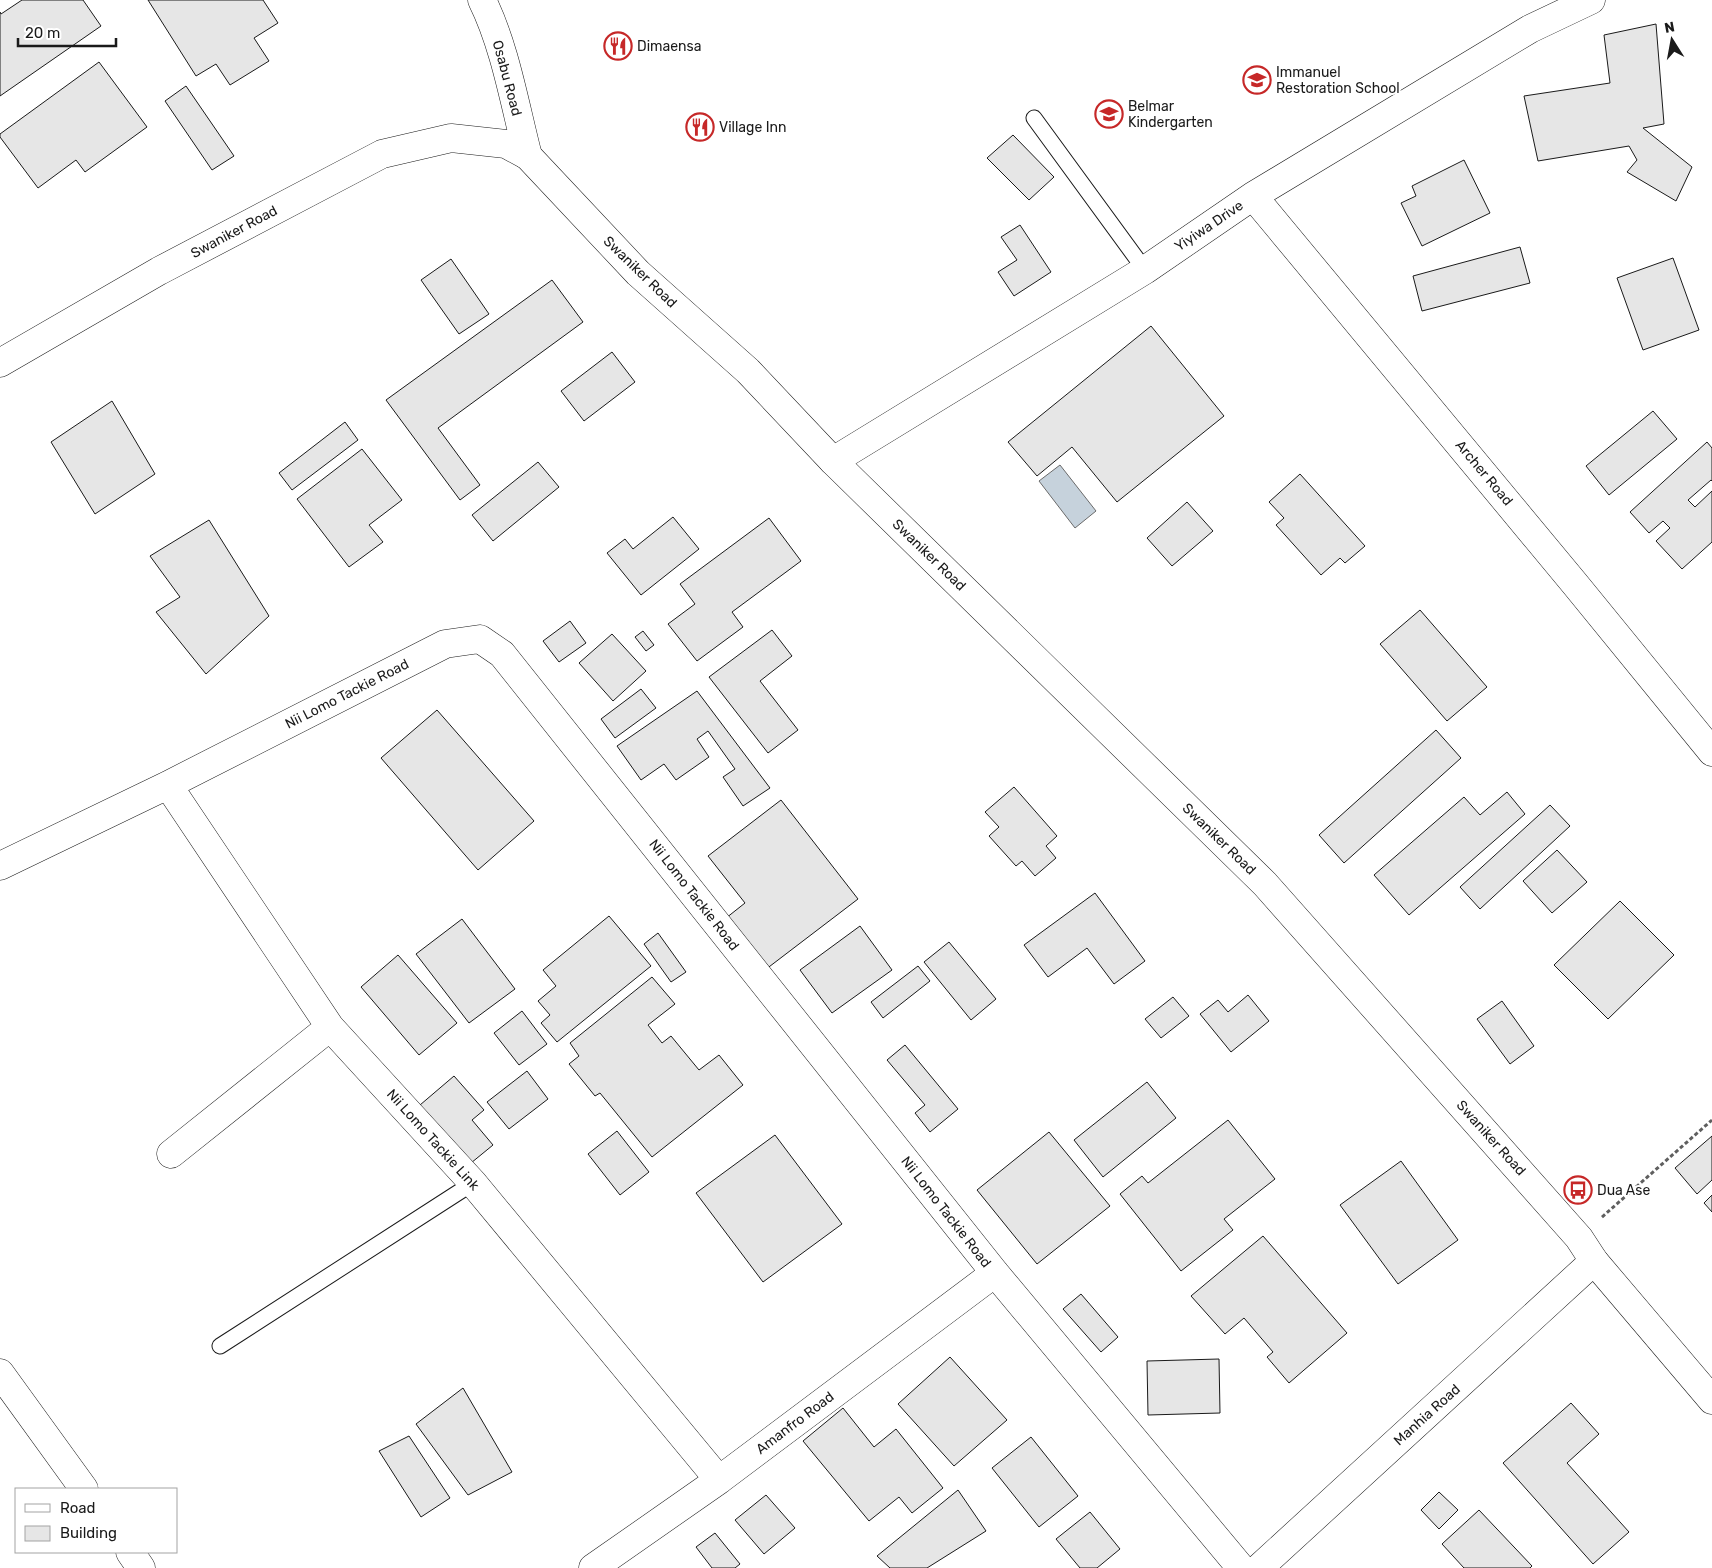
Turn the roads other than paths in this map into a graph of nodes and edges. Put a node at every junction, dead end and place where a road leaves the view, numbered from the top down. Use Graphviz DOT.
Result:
graph roads {
  1 [pos="482,0"];
  2 [pos="1591,0"];
  3 [pos="1034,118"];
  4 [pos="528,156"];
  5 [pos="1253,196"];
  6 [pos="1145,270"];
  7 [pos="0,363"];
  8 [pos="833,461"];
  9 [pos="1712,752"];
  10 [pos="168,785"];
  11 [pos="0,866"];
  12 [pos="330,1027"];
  13 [pos="170,1154"];
  14 [pos="473,1183"];
  15 [pos="1594,1261"];
  16 [pos="995,1273"];
  17 [pos="220,1346"];
  18 [pos="0,1373"];
  19 [pos="1712,1400"];
  20 [pos="719,1480"];
  21 [pos="83,1488"];
  22 [pos="131,1553"];
  23 [pos="141,1568"];
  24 [pos="593,1568"];
  25 [pos="1241,1568"];
  26 [pos="1259,1568"];
  1 -- 4 [label="street, Osabu Road"];
  2 -- 5 [label="street, Yiyiwa Drive"];
  3 -- 6 [label="lane"];
  4 -- 7 [label="street, Swaniker Road"];
  4 -- 8 [label="street, Swaniker Road"];
  5 -- 6 [label="street, Yiyiwa Drive"];
  5 -- 9 [label="street, Archer Road"];
  6 -- 8 [label="street, Yiyiwa Drive"];
  8 -- 15 [label="street, Swaniker Road"];
  10 -- 11 [label="street, Nii Lomo Tackie Road"];
  10 -- 12 [label="street, Nii Lomo Tackie Link"];
  10 -- 16 [label="street, Nii Lomo Tackie Road"];
  12 -- 13 [label="street"];
  12 -- 14 [label="street, Nii Lomo Tackie Link"];
  14 -- 17 [label="lane"];
  14 -- 20 [label="street, Nii Lomo Tackie Link"];
  15 -- 19 [label="street, Swaniker Road"];
  15 -- 26 [label="street, Manhia Road"];
  16 -- 20 [label="street, Amanfro Road"];
  16 -- 25 [label="street, Nii Lomo Tackie Road"];
  18 -- 21 [label="street"];
  20 -- 24 [label="street, Amanfro Road"];
  22 -- 23 [label="street"];
}
